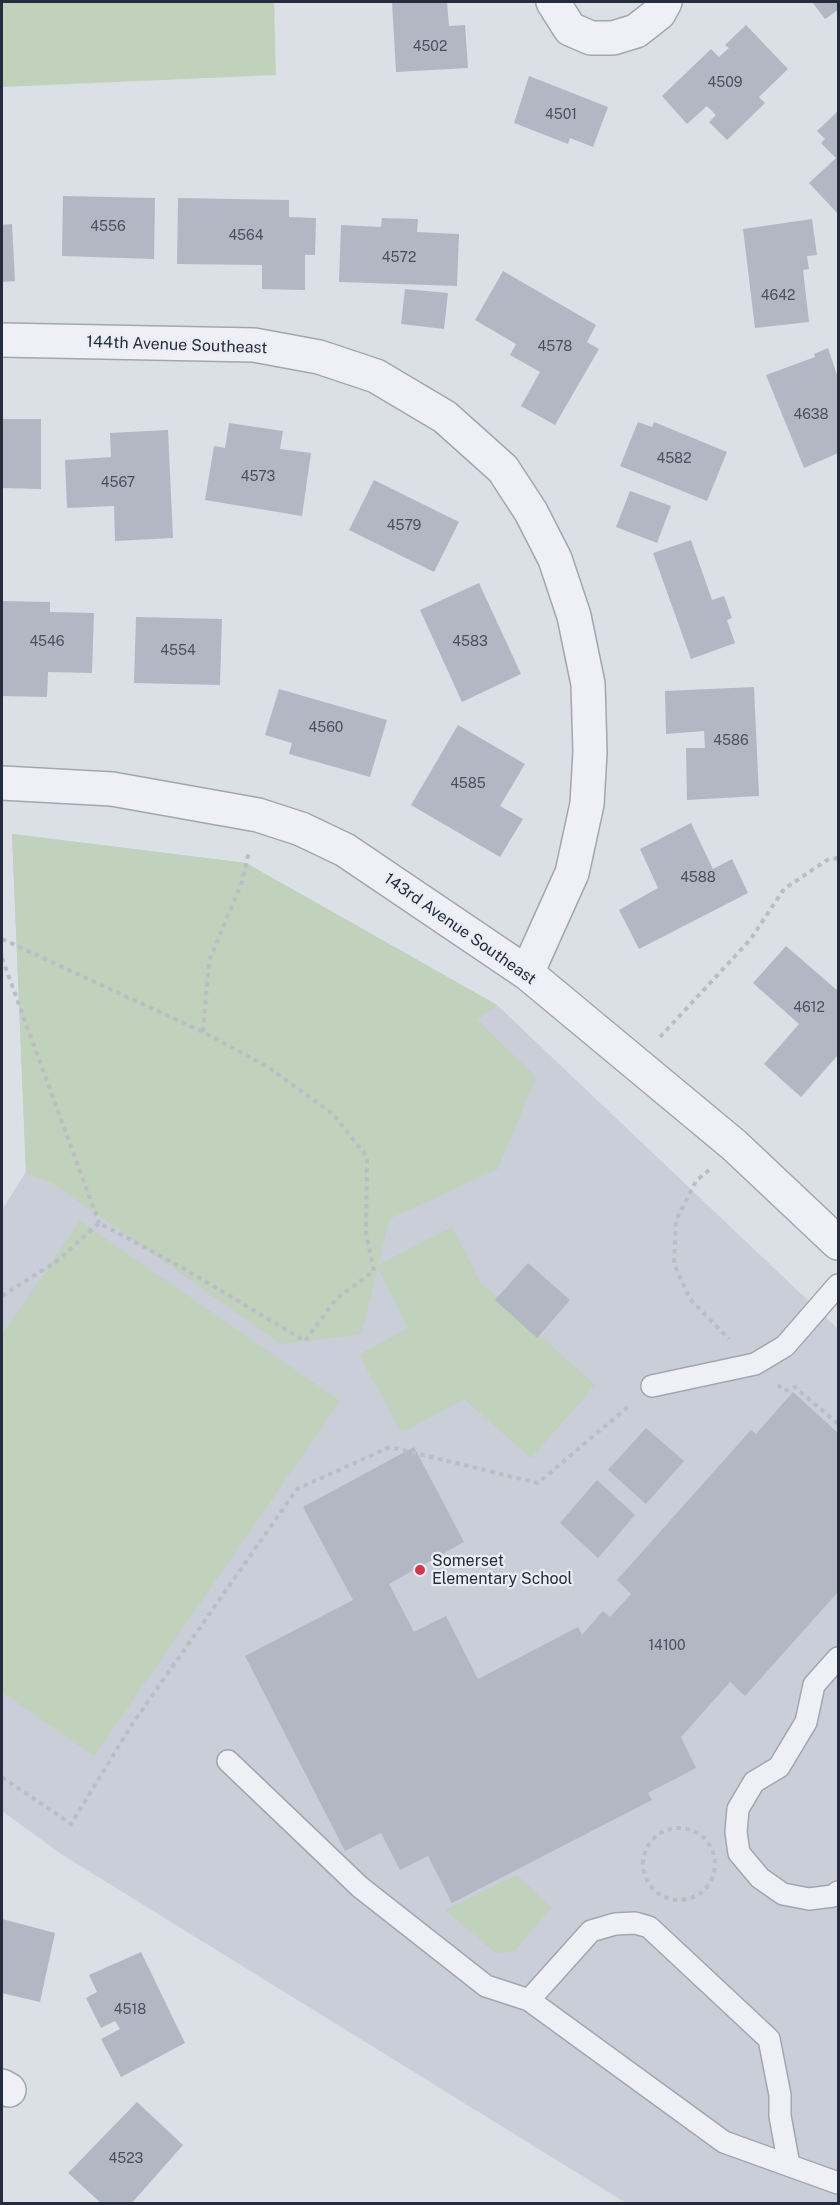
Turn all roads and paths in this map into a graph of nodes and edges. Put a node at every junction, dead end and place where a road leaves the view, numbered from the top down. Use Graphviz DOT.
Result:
graph roads {
  1 [pos="553,2"];
  2 [pos="665,2"];
  3 [pos="2,340"];
  4 [pos="2,783"];
  5 [pos="249,851"];
  6 [pos="838,858"];
  7 [pos="2,939"];
  8 [pos="2,958"];
  9 [pos="527,973"];
  10 [pos="203,1032"];
  11 [pos="659,1038"];
  12 [pos="711,1169"];
  13 [pos="99,1223"];
  14 [pos="838,1243"];
  15 [pos="838,1285"];
  16 [pos="2,1296"];
  17 [pos="755,1364"];
  18 [pos="652,1386"];
  19 [pos="838,1424"];
  20 [pos="838,1658"];
  21 [pos="228,1761"];
  22 [pos="2,1777"];
  23 [pos="648,1844"];
  24 [pos="838,1892"];
  25 [pos="529,2000"];
  26 [pos="789,2165"];
  27 [pos="838,2183"];
  1 -- 2 [label="street"];
  3 -- 9 [label="street, 144th Avenue Southeast"];
  4 -- 9 [label="street, 143rd Avenue Southeast"];
  5 -- 10 [label="path"];
  6 -- 11 [label="path"];
  7 -- 10 [label="path"];
  8 -- 13 [label="path"];
  9 -- 14 [label="street, 143rd Avenue Southeast"];
  10 -- 13 [label="path"];
  12 -- 17 [label="path"];
  13 -- 16 [label="path"];
  15 -- 17 [label="lane"];
  17 -- 18 [label="lane"];
  17 -- 19 [label="path"];
  18 -- 22 [label="path"];
  20 -- 24 [label="lane"];
  21 -- 25 [label="lane"];
  23 -- 23 [label="path"];
  25 -- 26 [label="lane"];
  25 -- 26 [label="lane"];
  26 -- 27 [label="lane"];
}
